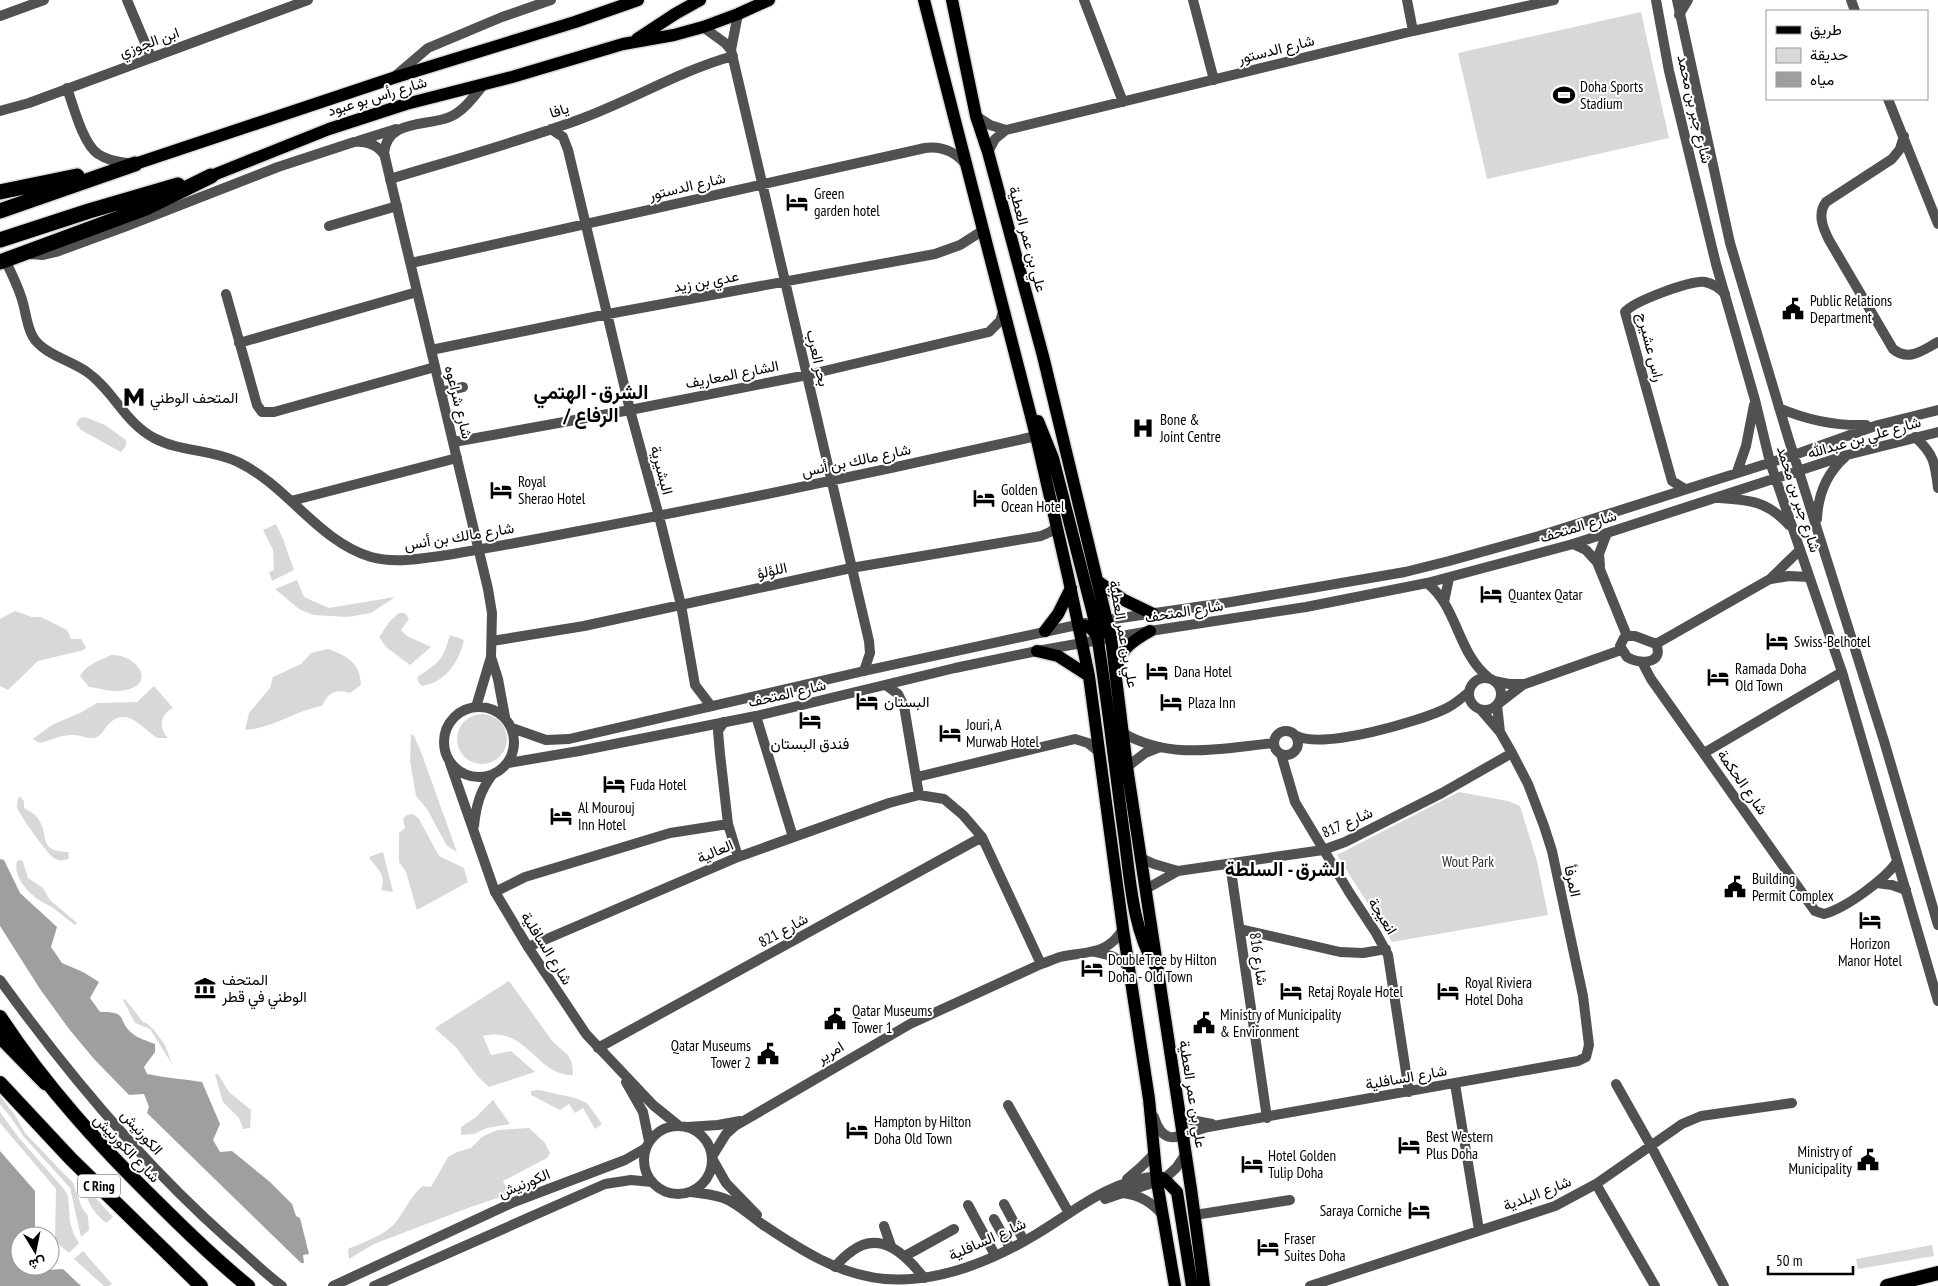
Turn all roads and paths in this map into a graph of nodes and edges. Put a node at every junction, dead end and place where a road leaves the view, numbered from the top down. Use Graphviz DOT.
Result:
graph roads {
  1 [pos="44,0"];
  2 [pos="128,0"];
  3 [pos="308,0"];
  4 [pos="551,0"];
  5 [pos="638,0"];
  6 [pos="700,0"];
  7 [pos="769,0"];
  8 [pos="952,0"];
  9 [pos="1084,0"];
  10 [pos="1193,0"];
  11 [pos="1407,0"];
  12 [pos="1554,0"];
  13 [pos="1656,0"];
  14 [pos="1677,0"];
  15 [pos="1688,0"];
  16 [pos="924,1"];
  17 [pos="738,14"];
  18 [pos="1679,15"];
  19 [pos="0,16"];
  20 [pos="703,27"];
  21 [pos="1413,31"];
  22 [pos="633,42"];
  23 [pos="732,53"];
  24 [pos="151,57"];
  25 [pos="392,78"];
  26 [pos="1214,80"];
  27 [pos="484,84"];
  28 [pos="67,88"];
  29 [pos="1888,100"];
  30 [pos="1123,102"];
  31 [pos="0,112"];
  32 [pos="976,116"];
  33 [pos="401,128"];
  34 [pos="551,129"];
  35 [pos="1006,130"];
  36 [pos="1904,136"];
  37 [pos="354,142"];
  38 [pos="988,152"];
  39 [pos="384,156"];
  40 [pos="1892,159"];
  41 [pos="1913,161"];
  42 [pos="135,164"];
  43 [pos="966,165"];
  44 [pos="210,176"];
  45 [pos="390,179"];
  46 [pos="762,184"];
  47 [pos="0,192"];
  48 [pos="397,206"];
  49 [pos="0,211"];
  50 [pos="586,224"];
  51 [pos="1938,224"];
  52 [pos="328,226"];
  53 [pos="982,231"];
  54 [pos="0,240"];
  55 [pos="23,253"];
  56 [pos="3,261"];
  57 [pos="411,263"];
  58 [pos="785,282"];
  59 [pos="417,292"];
  60 [pos="226,294"];
  61 [pos="1725,294"];
  62 [pos="1003,312"];
  63 [pos="608,314"];
  64 [pos="1938,342"];
  65 [pos="239,343"];
  66 [pos="431,350"];
  67 [pos="435,367"];
  68 [pos="807,375"];
  69 [pos="463,387"];
  70 [pos="441,392"];
  71 [pos="1755,400"];
  72 [pos="1028,402"];
  73 [pos="1779,408"];
  74 [pos="630,410"];
  75 [pos="1938,410"];
  76 [pos="1878,425"];
  77 [pos="1938,432"];
  78 [pos="1036,436"];
  79 [pos="1915,437"];
  80 [pos="454,442"];
  81 [pos="1938,450"];
  82 [pos="1794,455"];
  83 [pos="1847,455"];
  84 [pos="457,458"];
  85 [pos="1770,462"];
  86 [pos="1936,464"];
  87 [pos="1737,472"];
  88 [pos="1799,472"];
  89 [pos="1775,479"];
  90 [pos="831,481"];
  91 [pos="1938,488"];
  92 [pos="1685,489"];
  93 [pos="1712,498"];
  94 [pos="291,501"];
  95 [pos="659,516"];
  96 [pos="1816,526"];
  97 [pos="1056,528"];
  98 [pos="1793,530"];
  99 [pos="1606,533"];
  100 [pos="1573,544"];
  101 [pos="480,550"];
  102 [pos="1800,550"];
  103 [pos="851,568"];
  104 [pos="1600,569"];
  105 [pos="1809,577"];
  106 [pos="1449,578"];
  107 [pos="1770,579"];
  108 [pos="1099,582"];
  109 [pos="1427,583"];
  110 [pos="1071,588"];
  111 [pos="1444,602"];
  112 [pos="681,605"];
  113 [pos="1153,614"];
  114 [pos="1101,621"];
  115 [pos="1078,625"];
  116 [pos="1045,631"];
  117 [pos="1150,631"];
  118 [pos="1627,636"];
  119 [pos="1111,638"];
  120 [pos="492,641"];
  121 [pos="1098,641"];
  122 [pos="1082,644"];
  123 [pos="1656,644"];
  124 [pos="1621,650"];
  125 [pos="1037,651"];
  126 [pos="491,657"];
  127 [pos="1471,660"];
  128 [pos="1642,662"];
  129 [pos="864,671"];
  130 [pos="1842,672"];
  131 [pos="1089,676"];
  132 [pos="1491,679"];
  133 [pos="1117,680"];
  134 [pos="1525,684"];
  135 [pos="887,686"];
  136 [pos="1469,690"];
  137 [pos="1498,705"];
  138 [pos="711,706"];
  139 [pos="476,707"];
  140 [pos="1446,708"];
  141 [pos="1478,709"];
  142 [pos="756,716"];
  143 [pos="505,717"];
  144 [pos="724,722"];
  145 [pos="512,728"];
  146 [pos="1500,732"];
  147 [pos="1123,733"];
  148 [pos="1297,736"];
  149 [pos="1314,740"];
  150 [pos="1274,743"];
  151 [pos="1160,747"];
  152 [pos="1098,751"];
  153 [pos="1295,751"];
  154 [pos="1512,753"];
  155 [pos="1704,753"];
  156 [pos="1281,754"];
  157 [pos="450,763"];
  158 [pos="508,763"];
  159 [pos="1128,767"];
  160 [pos="1286,772"];
  161 [pos="492,776"];
  162 [pos="917,777"];
  163 [pos="919,794"];
  164 [pos="728,824"];
  165 [pos="474,829"];
  166 [pos="794,837"];
  167 [pos="982,837"];
  168 [pos="1323,850"];
  169 [pos="738,857"];
  170 [pos="1141,858"];
  171 [pos="1897,862"];
  172 [pos="1230,864"];
  173 [pos="1178,871"];
  174 [pos="1878,883"];
  175 [pos="1146,889"];
  176 [pos="1906,890"];
  177 [pos="496,892"];
  178 [pos="1938,925"];
  179 [pos="1123,929"];
  180 [pos="1240,929"];
  181 [pos="528,947"];
  182 [pos="1386,949"];
  183 [pos="1094,952"];
  184 [pos="1041,964"];
  185 [pos="1128,966"];
  186 [pos="1159,972"];
  187 [pos="0,980"];
  188 [pos="1938,1001"];
  189 [pos="0,1017"];
  190 [pos="0,1036"];
  191 [pos="1589,1045"];
  192 [pos="598,1048"];
  193 [pos="618,1068"];
  194 [pos="46,1082"];
  195 [pos="0,1083"];
  196 [pos="1454,1084"];
  197 [pos="1616,1084"];
  198 [pos="1409,1092"];
  199 [pos="1149,1099"];
  200 [pos="1792,1102"];
  201 [pos="1008,1105"];
  202 [pos="1178,1111"];
  203 [pos="1267,1118"];
  204 [pos="746,1120"];
  205 [pos="1218,1125"];
  206 [pos="683,1126"];
  207 [pos="1183,1137"];
  208 [pos="648,1145"];
  209 [pos="1651,1146"];
  210 [pos="1154,1154"];
  211 [pos="1185,1155"];
  212 [pos="713,1158"];
  213 [pos="1159,1179"];
  214 [pos="652,1182"];
  215 [pos="1596,1184"];
  216 [pos="1119,1189"];
  217 [pos="691,1192"];
  218 [pos="1290,1200"];
  219 [pos="1004,1204"];
  220 [pos="968,1206"];
  221 [pos="1069,1213"];
  222 [pos="1163,1215"];
  223 [pos="1195,1215"];
  224 [pos="994,1219"];
  225 [pos="884,1226"];
  226 [pos="954,1228"];
  227 [pos="1479,1230"];
  228 [pos="774,1232"];
  229 [pos="1024,1240"];
  230 [pos="891,1246"];
  231 [pos="1010,1248"];
  232 [pos="995,1255"];
  233 [pos="905,1256"];
  234 [pos="835,1267"];
  235 [pos="1938,1274"];
  236 [pos="924,1278"];
  237 [pos="201,1286"];
  238 [pos="248,1286"];
  239 [pos="282,1286"];
  240 [pos="333,1286"];
  241 [pos="374,1286"];
  242 [pos="1175,1286"];
  243 [pos="1192,1286"];
  244 [pos="1204,1286"];
  245 [pos="1310,1286"];
  246 [pos="1654,1286"];
  247 [pos="1724,1286"];
  248 [pos="1887,1286"];
  1 -- 19 [label="street"];
  2 -- 24 [label="street"];
  3 -- 24 [label="street, ابن الجوزي"];
  4 -- 25 [label="street, شارع رأس بو عبود"];
  5 -- 25 [label="main road, شارع رأس بو عبود"];
  6 -- 22 [label="main road"];
  7 -- 17 [label="main road, شارع رأس بو عبود"];
  8 -- 32 [label="main road, علي بن عمر العطية"];
  9 -- 30 [label="street"];
  10 -- 26 [label="street"];
  11 -- 21 [label="street"];
  12 -- 21 [label="street, شارع الدستور"];
  13 -- 61 [label="street, شارع جبر بن محمد"];
  14 -- 18 [label="street, شارع جبر بن محمد"];
  15 -- 18 [label="street"];
  16 -- 43 [label="main road"];
  17 -- 20 [label="main road, شارع رأس بو عبود"];
  17 -- 23 [label="street, بحر العرب"];
  18 -- 73 [label="street, شارع جبر بن محمد"];
  20 -- 22 [label="main road, شارع رأس بو عبود"];
  20 -- 23 [label="street"];
  21 -- 26 [label="street, شارع الدستور"];
  22 -- 27 [label="main road, شارع رأس بو عبود"];
  23 -- 34 [label="street, يافا"];
  23 -- 46 [label="street, بحر العرب"];
  24 -- 28 [label="street, ابن الجوزي"];
  25 -- 42 [label="main road, شارع رأس بو عبود"];
  26 -- 30 [label="street, شارع الدستور"];
  27 -- 33 [label="street"];
  27 -- 44 [label="main road, شارع رأس بو عبود"];
  28 -- 31 [label="street, ابن الجوزي"];
  28 -- 42 [label="street"];
  29 -- 36 [label="street"];
  30 -- 35 [label="street, شارع الدستور"];
  32 -- 35 [label="street"];
  32 -- 38 [label="main road, علي بن عمر العطية"];
  33 -- 37 [label="street"];
  33 -- 39 [label="street"];
  34 -- 45 [label="street, يافا"];
  34 -- 50 [label="street, البشيرية"];
  35 -- 38 [label="street"];
  36 -- 40 [label="street"];
  36 -- 41 [label="street"];
  37 -- 39 [label="street"];
  37 -- 55 [label="street"];
  38 -- 108 [label="main road, علي بن عمر العطية"];
  39 -- 45 [label="street, شارع شراعوه"];
  40 -- 41 [label="street"];
  40 -- 64 [label="street"];
  41 -- 51 [label="street"];
  42 -- 47 [label="highway"];
  42 -- 49 [label="highway, شارع رأس بو عبود"];
  43 -- 46 [label="street, شارع الدستور"];
  43 -- 53 [label="main road"];
  44 -- 54 [label="highway, شارع رأس بو عبود"];
  44 -- 55 [label="highway"];
  45 -- 48 [label="street, شارع شراعوه"];
  46 -- 50 [label="street, شارع الدستور"];
  46 -- 58 [label="street, بحر العرب"];
  48 -- 52 [label="street"];
  48 -- 57 [label="street, شارع شراعوه"];
  50 -- 57 [label="street, شارع الدستور"];
  50 -- 63 [label="street, البشيرية"];
  53 -- 58 [label="street, عدي بن زيد"];
  53 -- 62 [label="main road"];
  55 -- 56 [label="highway"];
  56 -- 94 [label="street, شارع مالك بن أنس"];
  57 -- 59 [label="street, شارع شراعوه"];
  58 -- 63 [label="street, عدي بن زيد"];
  58 -- 68 [label="street, بحر العرب"];
  59 -- 65 [label="street"];
  59 -- 66 [label="street, شارع شراعوه"];
  60 -- 65 [label="street"];
  61 -- 71 [label="street, شارع جبر بن محمد"];
  61 -- 92 [label="street, راس عشيرج"];
  62 -- 68 [label="street, الشارع المعاريف"];
  62 -- 72 [label="main road"];
  63 -- 66 [label="street, عدي بن زيد"];
  63 -- 74 [label="street, البشيرية"];
  65 -- 67 [label="street"];
  66 -- 67 [label="street, شارع شراعوه"];
  67 -- 70 [label="street, شارع شراعوه"];
  68 -- 74 [label="street, الشارع المعاريف"];
  68 -- 90 [label="street, بحر العرب"];
  69 -- 70 [label="street"];
  70 -- 80 [label="street, شارع شراعوه"];
  71 -- 85 [label="street, شارع جبر بن محمد"];
  71 -- 87 [label="street"];
  72 -- 78 [label="main road"];
  72 -- 114 [label="main road"];
  73 -- 76 [label="street"];
  73 -- 82 [label="street, شارع جبر بن محمد"];
  74 -- 80 [label="street, الشارع المعاريف"];
  74 -- 95 [label="street, البشيرية"];
  75 -- 76 [label="street, شارع علي بن عبدالله"];
  76 -- 82 [label="street, شارع علي بن عبدالله"];
  77 -- 79 [label="street, شارع علي بن عبدالله"];
  78 -- 90 [label="street, شارع مالك بن أنس"];
  78 -- 97 [label="main road"];
  79 -- 83 [label="street, شارع علي بن عبدالله"];
  79 -- 86 [label="street"];
  80 -- 84 [label="street, شارع شراعوه"];
  81 -- 86 [label="street"];
  82 -- 85 [label="street, شارع علي بن عبدالله"];
  82 -- 88 [label="street, شارع جبر بن محمد"];
  83 -- 88 [label="street, شارع علي بن عبدالله"];
  83 -- 96 [label="street"];
  84 -- 94 [label="street"];
  84 -- 101 [label="street, شارع شراعوه"];
  85 -- 87 [label="street, شارع المتحف"];
  85 -- 89 [label="street, شارع جبر بن محمد"];
  86 -- 91 [label="street"];
  87 -- 92 [label="street, شارع المتحف"];
  88 -- 89 [label="street, شارع المتحف"];
  88 -- 96 [label="street, شارع جبر بن محمد"];
  89 -- 93 [label="street, شارع المتحف"];
  89 -- 98 [label="street, شارع جبر بن محمد"];
  90 -- 95 [label="street, شارع مالك بن أنس"];
  90 -- 103 [label="street, بحر العرب"];
  92 -- 113 [label="street, شارع المتحف"];
  93 -- 98 [label="street"];
  93 -- 99 [label="street, شارع المتحف"];
  94 -- 101 [label="street, شارع مالك بن أنس"];
  95 -- 101 [label="street, شارع مالك بن أنس"];
  95 -- 112 [label="street, البشيرية"];
  96 -- 178 [label="street, شارع جبر بن محمد"];
  97 -- 103 [label="street, اللؤلؤ"];
  97 -- 110 [label="main road"];
  98 -- 102 [label="street, شارع جبر بن محمد"];
  99 -- 100 [label="street, شارع المتحف"];
  99 -- 104 [label="street"];
  100 -- 104 [label="street"];
  100 -- 106 [label="street, شارع المتحف"];
  101 -- 120 [label="street, شارع شراعوه"];
  102 -- 105 [label="street, شارع جبر بن محمد"];
  102 -- 107 [label="street"];
  103 -- 112 [label="street, اللؤلؤ"];
  103 -- 129 [label="street, بحر العرب"];
  104 -- 118 [label="street"];
  105 -- 107 [label="street"];
  105 -- 130 [label="street, شارع جبر بن محمد"];
  106 -- 109 [label="street, شارع المتحف"];
  106 -- 111 [label="street"];
  107 -- 123 [label="street"];
  108 -- 113 [label="main road"];
  108 -- 114 [label="main road, علي بن عمر العطية"];
  109 -- 111 [label="street"];
  109 -- 117 [label="street, شارع المتحف"];
  110 -- 115 [label="main road"];
  110 -- 116 [label="main road"];
  111 -- 127 [label="street"];
  112 -- 120 [label="street, اللؤلؤ"];
  112 -- 138 [label="street, البشيرية"];
  113 -- 114 [label="street, شارع المتحف"];
  114 -- 115 [label="street, شارع المتحف"];
  114 -- 119 [label="main road"];
  115 -- 116 [label="street, شارع المتحف"];
  115 -- 121 [label="main road"];
  115 -- 122 [label="main road"];
  116 -- 129 [label="street, شارع المتحف"];
  117 -- 119 [label="street, شارع المتحف"];
  117 -- 133 [label="main road"];
  118 -- 123 [label="street"];
  118 -- 124 [label="street"];
  119 -- 121 [label="street, شارع المتحف"];
  119 -- 133 [label="main road, علي بن عمر العطية"];
  120 -- 126 [label="street, شارع شراعوه"];
  121 -- 122 [label="street, شارع المتحف"];
  121 -- 186 [label="main road"];
  122 -- 125 [label="street, شارع المتحف"];
  122 -- 131 [label="main road"];
  123 -- 128 [label="street"];
  124 -- 128 [label="street"];
  124 -- 134 [label="street"];
  125 -- 131 [label="main road"];
  125 -- 135 [label="street, شارع المتحف"];
  126 -- 139 [label="street, شارع شراعوه"];
  126 -- 143 [label="street, شارع شراعوه"];
  127 -- 132 [label="street"];
  127 -- 136 [label="street"];
  128 -- 155 [label="street, شارع الحكمة"];
  129 -- 138 [label="street, شارع المتحف"];
  130 -- 155 [label="street"];
  130 -- 171 [label="street, شارع جبر بن محمد"];
  131 -- 152 [label="main road"];
  132 -- 134 [label="street"];
  132 -- 136 [label="street"];
  132 -- 137 [label="street"];
  133 -- 147 [label="main road, علي بن عمر العطية"];
  134 -- 137 [label="street"];
  135 -- 142 [label="street, شارع المتحف"];
  135 -- 162 [label="street"];
  136 -- 140 [label="street"];
  136 -- 141 [label="street"];
  137 -- 141 [label="street"];
  137 -- 146 [label="street, المرفأ"];
  138 -- 145 [label="street, شارع المتحف"];
  139 -- 143 [label="street"];
  139 -- 157 [label="street"];
  140 -- 141 [label="street"];
  140 -- 149 [label="street"];
  141 -- 146 [label="street, المرفأ"];
  142 -- 144 [label="street, شارع المتحف"];
  142 -- 166 [label="street"];
  143 -- 145 [label="street"];
  144 -- 158 [label="street, شارع المتحف"];
  144 -- 164 [label="street"];
  145 -- 158 [label="street"];
  146 -- 154 [label="street, المرفأ"];
  147 -- 151 [label="street"];
  147 -- 159 [label="main road, علي بن عمر العطية"];
  148 -- 149 [label="street"];
  148 -- 150 [label="street"];
  148 -- 153 [label="street"];
  149 -- 153 [label="street"];
  150 -- 151 [label="street"];
  150 -- 156 [label="street"];
  151 -- 159 [label="street"];
  152 -- 162 [label="street"];
  152 -- 179 [label="main road"];
  153 -- 156 [label="street"];
  153 -- 160 [label="street"];
  154 -- 168 [label="street, شارع 817"];
  154 -- 191 [label="street, المرفأ"];
  155 -- 174 [label="street, شارع الحكمة"];
  156 -- 160 [label="street, انعيجة"];
  157 -- 161 [label="street"];
  157 -- 165 [label="street, شارع السافلية"];
  158 -- 161 [label="street"];
  159 -- 170 [label="main road, علي بن عمر العطية"];
  160 -- 168 [label="street, انعيجة"];
  161 -- 165 [label="street, شارع السافلية"];
  162 -- 163 [label="street"];
  163 -- 166 [label="street, العالية"];
  163 -- 167 [label="street"];
  164 -- 169 [label="street"];
  164 -- 177 [label="street"];
  165 -- 177 [label="street, شارع السافلية"];
  166 -- 169 [label="street, العالية"];
  167 -- 184 [label="street"];
  167 -- 192 [label="street, شارع 821"];
  168 -- 172 [label="street, شارع 817"];
  168 -- 182 [label="street, انعيجة"];
  169 -- 181 [label="street, العالية"];
  170 -- 173 [label="street, شارع 817"];
  170 -- 175 [label="main road, علي بن عمر العطية"];
  171 -- 174 [label="street"];
  171 -- 176 [label="street, شارع جبر بن محمد"];
  172 -- 173 [label="street, شارع 817"];
  172 -- 180 [label="street, شارع 816"];
  173 -- 175 [label="street, شارع 817"];
  174 -- 176 [label="street"];
  175 -- 186 [label="main road, علي بن عمر العطية"];
  176 -- 188 [label="street, شارع جبر بن محمد"];
  177 -- 181 [label="street, شارع السافلية"];
  179 -- 183 [label="street, امرير"];
  179 -- 185 [label="main road"];
  180 -- 182 [label="street"];
  180 -- 203 [label="street, شارع 816"];
  181 -- 192 [label="street, شارع السافلية"];
  182 -- 198 [label="street, انعيجة"];
  183 -- 184 [label="street, امرير"];
  183 -- 185 [label="street, امرير"];
  184 -- 204 [label="street, امرير"];
  185 -- 199 [label="main road"];
  186 -- 202 [label="main road, علي بن عمر العطية"];
  187 -- 239 [label="street, الكورنيش"];
  189 -- 194 [label="highway, شارع الكورنيش / C Ring"];
  190 -- 194 [label="highway"];
  191 -- 196 [label="street, شارع السافلية"];
  192 -- 193 [label="street, شارع السافلية"];
  193 -- 206 [label="street, شارع السافلية"];
  193 -- 208 [label="street, شارع السافلية"];
  194 -- 238 [label="highway, شارع الكورنيش / C Ring"];
  195 -- 237 [label="highway, C Ring"];
  196 -- 198 [label="street, شارع السافلية"];
  196 -- 227 [label="street"];
  197 -- 209 [label="street"];
  198 -- 203 [label="street, شارع السافلية"];
  199 -- 207 [label="street"];
  199 -- 210 [label="main road"];
  200 -- 209 [label="street, شارع البلدية"];
  201 -- 221 [label="street"];
  202 -- 205 [label="street, شارع السافلية"];
  202 -- 207 [label="main road, علي بن عمر العطية"];
  203 -- 205 [label="street, شارع السافلية"];
  204 -- 206 [label="street, امرير"];
  204 -- 212 [label="street, امرير"];
  205 -- 207 [label="street, شارع السافلية"];
  206 -- 208 [label="street"];
  206 -- 212 [label="street"];
  207 -- 211 [label="main road, علي بن عمر العطية"];
  208 -- 214 [label="street"];
  208 -- 240 [label="street, الكورنيش"];
  209 -- 215 [label="street, شارع البلدية"];
  209 -- 247 [label="street"];
  210 -- 213 [label="main road"];
  210 -- 216 [label="street"];
  211 -- 213 [label="street"];
  211 -- 223 [label="main road, علي بن عمر العطية"];
  212 -- 217 [label="street"];
  212 -- 228 [label="street, شارع السافلية"];
  213 -- 216 [label="street, شارع السافلية"];
  213 -- 222 [label="main road"];
  213 -- 243 [label="main road"];
  214 -- 217 [label="street"];
  214 -- 241 [label="street"];
  215 -- 227 [label="street, شارع البلدية"];
  215 -- 246 [label="street"];
  216 -- 221 [label="street, شارع السافلية"];
  216 -- 222 [label="street"];
  217 -- 228 [label="street, شارع السافلية"];
  218 -- 223 [label="street"];
  219 -- 229 [label="street"];
  220 -- 232 [label="street"];
  221 -- 229 [label="street, شارع السافلية"];
  222 -- 242 [label="main road"];
  223 -- 244 [label="main road, علي بن عمر العطية"];
  224 -- 231 [label="street"];
  225 -- 230 [label="street"];
  226 -- 233 [label="street"];
  227 -- 245 [label="street, شارع البلدية"];
  228 -- 234 [label="street, شارع السافلية"];
  229 -- 231 [label="street, شارع السافلية"];
  230 -- 233 [label="street"];
  230 -- 234 [label="street"];
  231 -- 232 [label="street, شارع السافلية"];
  232 -- 236 [label="street, شارع السافلية"];
  233 -- 236 [label="street"];
  234 -- 236 [label="street, شارع السافلية"];
  235 -- 248 [label="highway"];
}
